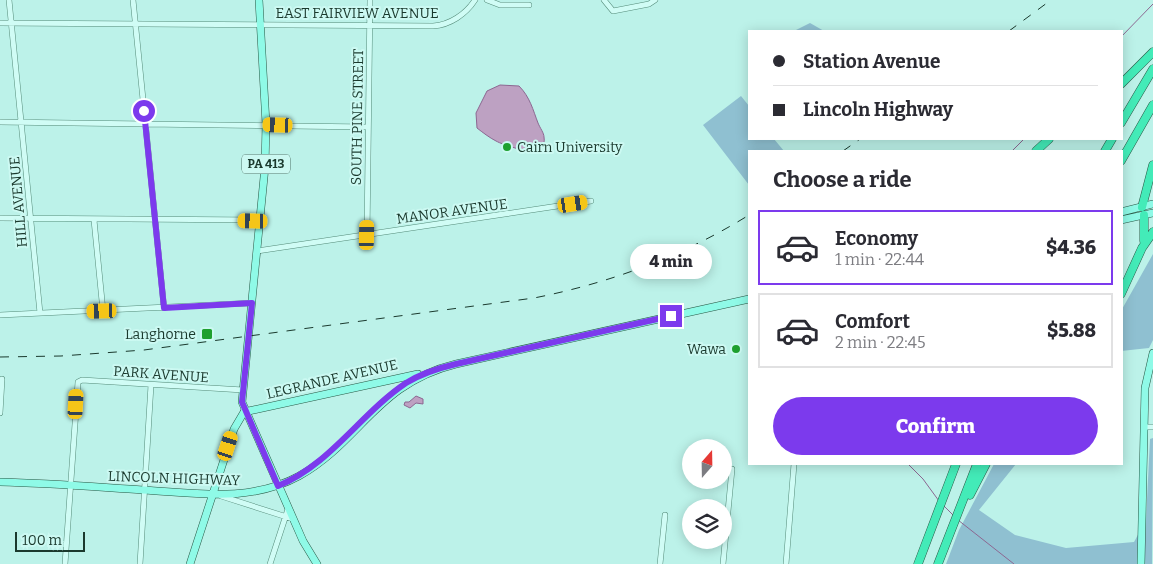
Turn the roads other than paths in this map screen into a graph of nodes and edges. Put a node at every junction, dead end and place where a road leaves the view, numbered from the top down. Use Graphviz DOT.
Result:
graph roads {
  1 [pos="9,0"];
  2 [pos="133,0"];
  3 [pos="259,0"];
  4 [pos="370,0"];
  5 [pos="475,0"];
  6 [pos="487,0"];
  7 [pos="604,0"];
  8 [pos="655,0"];
  9 [pos="529,5"];
  10 [pos="0,23"];
  11 [pos="12,23"];
  12 [pos="136,24"];
  13 [pos="260,25"];
  14 [pos="370,26"];
  15 [pos="1153,52"];
  16 [pos="1153,69"];
  17 [pos="1123,82"];
  18 [pos="1153,105"];
  19 [pos="1123,120"];
  20 [pos="0,122"];
  21 [pos="22,123"];
  22 [pos="146,124"];
  23 [pos="266,124"];
  24 [pos="368,127"];
  25 [pos="1048,140"];
  26 [pos="1037,150"];
  27 [pos="1123,158"];
  28 [pos="1153,165"];
  29 [pos="591,201"];
  30 [pos="1153,204"];
  31 [pos="1143,211"];
  32 [pos="1123,212"];
  33 [pos="1153,213"];
  34 [pos="0,218"];
  35 [pos="154,218"];
  36 [pos="31,219"];
  37 [pos="1123,219"];
  38 [pos="94,220"];
  39 [pos="261,220"];
  40 [pos="1153,232"];
  41 [pos="367,235"];
  42 [pos="1142,248"];
  43 [pos="257,252"];
  44 [pos="1123,290"];
  45 [pos="748,299"];
  46 [pos="252,303"];
  47 [pos="164,308"];
  48 [pos="102,311"];
  49 [pos="40,313"];
  50 [pos="0,315"];
  51 [pos="1153,353"];
  52 [pos="426,373"];
  53 [pos="2,379"];
  54 [pos="151,385"];
  55 [pos="243,390"];
  56 [pos="244,412"];
  57 [pos="0,413"];
  58 [pos="1144,427"];
  59 [pos="1153,427"];
  60 [pos="794,465"];
  61 [pos="956,465"];
  62 [pos="977,465"];
  63 [pos="985,465"];
  64 [pos="0,482"];
  65 [pos="70,486"];
  66 [pos="278,486"];
  67 [pos="730,489"];
  68 [pos="145,490"];
  69 [pos="216,495"];
  70 [pos="960,511"];
  71 [pos="665,515"];
  72 [pos="289,518"];
  73 [pos="65,564"];
  74 [pos="140,564"];
  75 [pos="190,564"];
  76 [pos="270,564"];
  77 [pos="317,564"];
  78 [pos="660,564"];
  79 [pos="723,564"];
  80 [pos="786,564"];
  81 [pos="918,564"];
  82 [pos="938,564"];
  83 [pos="1141,564"];
  1 -- 11 [label="street, HILL AVENUE"];
  2 -- 12 [label="street"];
  3 -- 13 [label="main road, PA 413"];
  4 -- 14 [label="street, SOUTH PINE STREET"];
  5 -- 14 [label="street, EAST FAIRVIEW AVENUE"];
  6 -- 9 [label="street"];
  7 -- 8 [label="street"];
  10 -- 11 [label="street, EAST FAIRVIEW AVENUE"];
  11 -- 12 [label="street, EAST FAIRVIEW AVENUE"];
  11 -- 21 [label="street, HILL AVENUE"];
  12 -- 13 [label="street, EAST FAIRVIEW AVENUE"];
  12 -- 22 [label="street"];
  13 -- 14 [label="street, EAST FAIRVIEW AVENUE"];
  13 -- 23 [label="main road, PA 413"];
  14 -- 24 [label="street, SOUTH PINE STREET"];
  15 -- 17 [label="highway"];
  16 -- 19 [label="highway"];
  18 -- 27 [label="highway"];
  20 -- 21 [label="street"];
  21 -- 22 [label="street"];
  21 -- 36 [label="street, HILL AVENUE"];
  22 -- 23 [label="street"];
  22 -- 35 [label="street"];
  23 -- 24 [label="street"];
  23 -- 39 [label="main road, PA 413"];
  24 -- 41 [label="street, SOUTH PINE STREET"];
  25 -- 26 [label="highway"];
  28 -- 31 [label="highway"];
  29 -- 41 [label="street, MANOR AVENUE"];
  30 -- 31 [label="main road"];
  31 -- 32 [label="main road"];
  31 -- 33 [label="main road"];
  31 -- 37 [label="main road"];
  31 -- 42 [label="highway"];
  34 -- 36 [label="street"];
  35 -- 38 [label="street"];
  35 -- 39 [label="street"];
  35 -- 47 [label="street"];
  36 -- 38 [label="street"];
  36 -- 49 [label="street, HILL AVENUE"];
  38 -- 48 [label="street"];
  39 -- 43 [label="main road, PA 413"];
  40 -- 42 [label="highway"];
  41 -- 43 [label="street, MANOR AVENUE"];
  42 -- 44 [label="highway"];
  43 -- 46 [label="main road, PA 413"];
  45 -- 52 [label="main road, LINCOLN HIGHWAY"];
  46 -- 47 [label="street"];
  46 -- 55 [label="main road, PA 413"];
  47 -- 48 [label="street"];
  48 -- 49 [label="street"];
  49 -- 50 [label="street"];
  51 -- 58 [label="main road"];
  52 -- 56 [label="main road, LEGRANDE AVENUE"];
  52 -- 66 [label="main road, LINCOLN HIGHWAY"];
  53 -- 57 [label="street"];
  54 -- 55 [label="street, PARK AVENUE"];
  54 -- 65 [label="street, PARK AVENUE"];
  54 -- 68 [label="street"];
  55 -- 56 [label="main road, PA 413"];
  56 -- 66 [label="main road, PA 413"];
  56 -- 69 [label="main road"];
  58 -- 59 [label="street"];
  58 -- 83 [label="main road"];
  60 -- 80 [label="street"];
  61 -- 81 [label="highway"];
  62 -- 70 [label="highway"];
  63 -- 70 [label="highway"];
  64 -- 65 [label="main road, LINCOLN HIGHWAY"];
  65 -- 68 [label="main road, LINCOLN HIGHWAY"];
  65 -- 73 [label="street"];
  66 -- 69 [label="main road, LINCOLN HIGHWAY"];
  66 -- 72 [label="main road"];
  67 -- 79 [label="street"];
  68 -- 69 [label="main road, LINCOLN HIGHWAY"];
  68 -- 74 [label="street"];
  69 -- 72 [label="street"];
  69 -- 75 [label="main road"];
  70 -- 82 [label="highway"];
  71 -- 78 [label="street"];
  72 -- 76 [label="street"];
  72 -- 77 [label="main road"];
}
